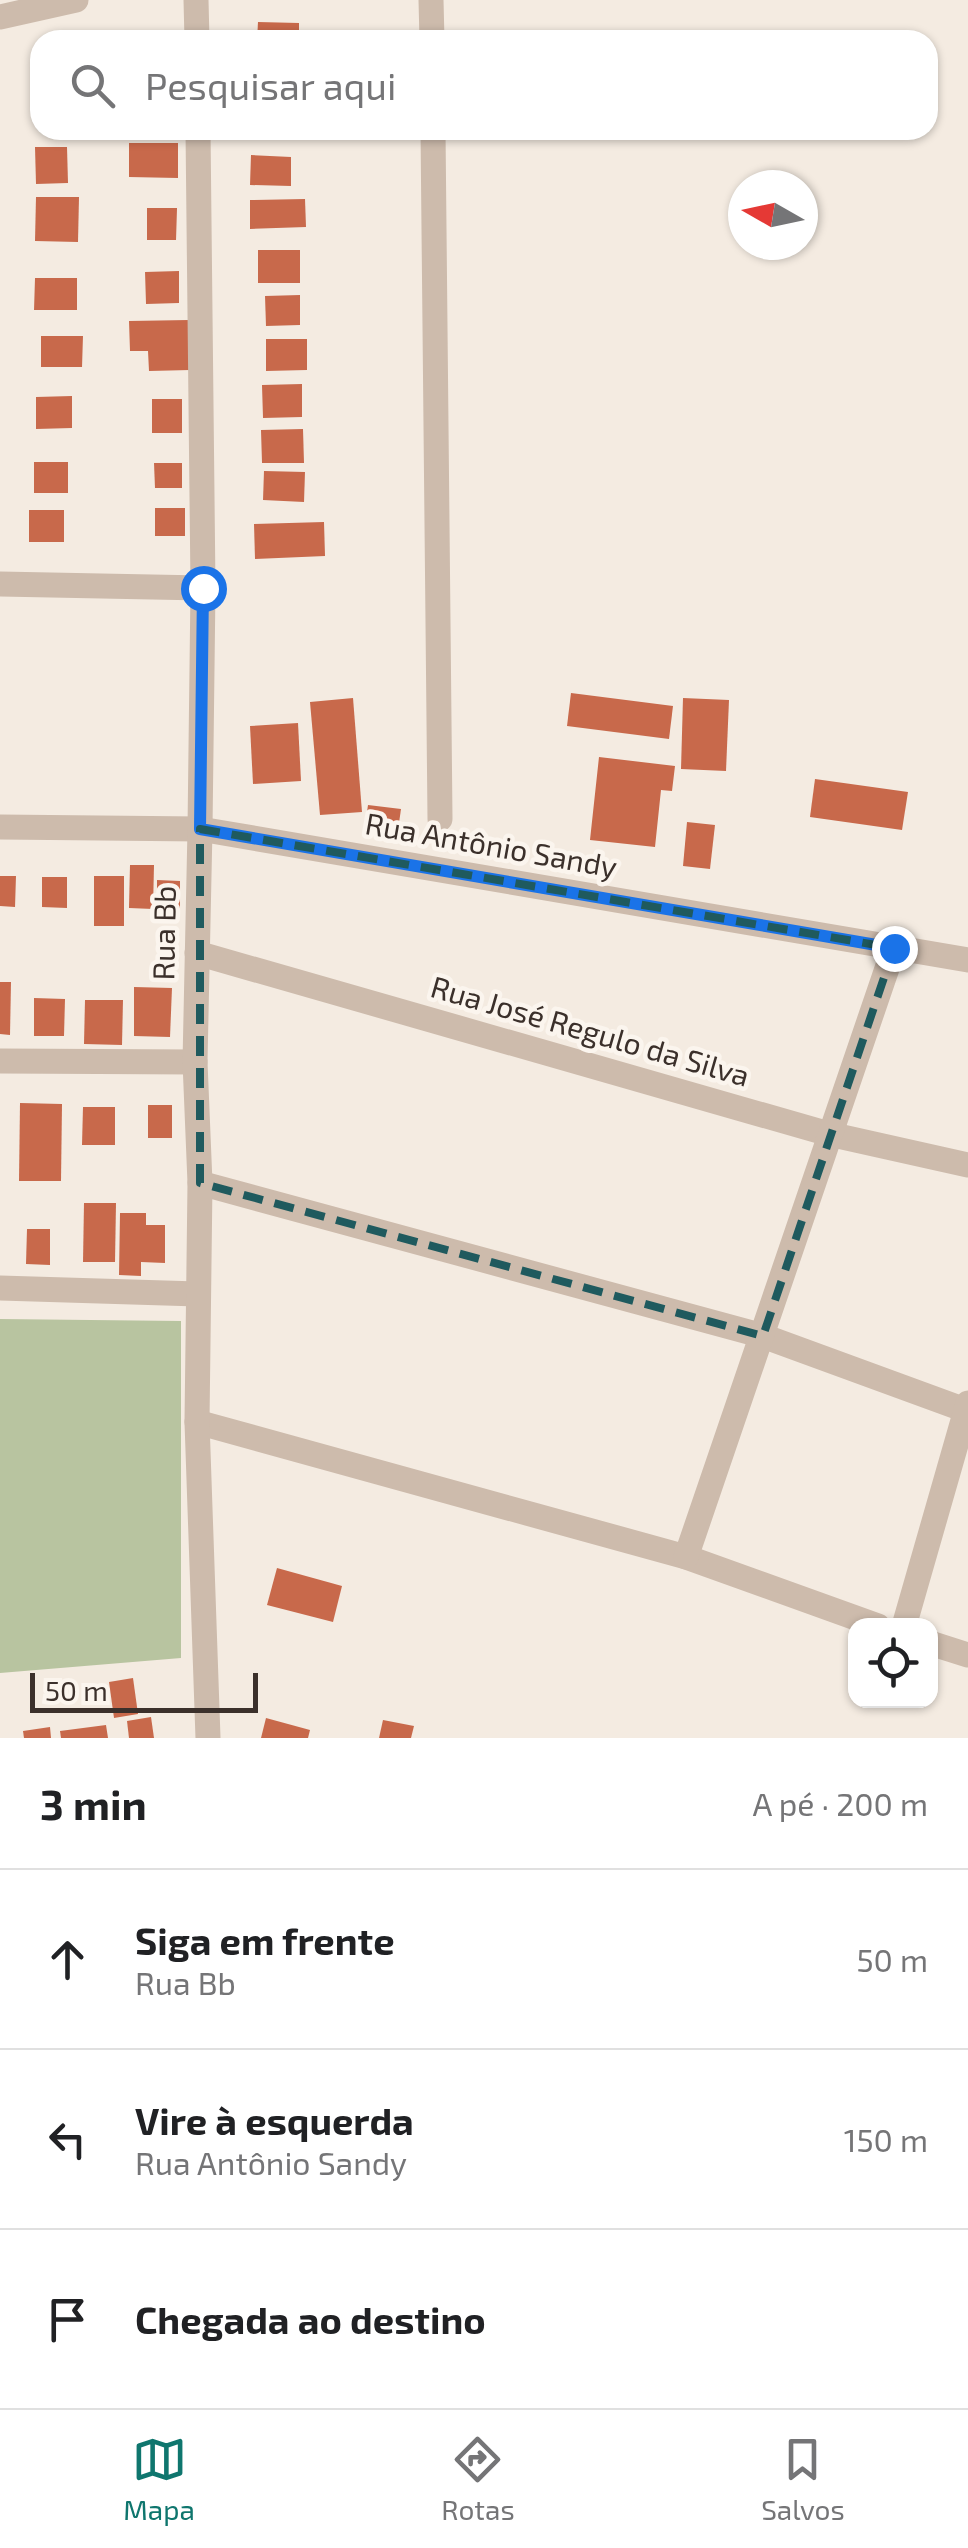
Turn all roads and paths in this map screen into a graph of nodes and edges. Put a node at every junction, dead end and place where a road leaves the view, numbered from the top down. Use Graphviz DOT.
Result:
graph roads {
  1 [pos="76,0"];
  2 [pos="196,0"];
  3 [pos="431,0"];
  4 [pos="0,17"];
  5 [pos="197,30"];
  6 [pos="432,30"];
  7 [pos="198,140"];
  8 [pos="433,140"];
  9 [pos="0,584"];
  10 [pos="203,588"];
  11 [pos="440,819"];
  12 [pos="0,827"];
  13 [pos="200,829"];
  14 [pos="894,948"];
  15 [pos="197,953"];
  16 [pos="968,960"];
  17 [pos="0,1061"];
  18 [pos="195,1062"];
  19 [pos="829,1134"];
  20 [pos="968,1165"];
  21 [pos="200,1183"];
  22 [pos="0,1288"];
  23 [pos="198,1294"];
  24 [pos="763,1336"];
  25 [pos="967,1408"];
  26 [pos="197,1422"];
  27 [pos="686,1557"];
  28 [pos="856,1618"];
  29 [pos="906,1618"];
  30 [pos="938,1646"];
  31 [pos="968,1655"];
  32 [pos="208,1738"];
  1 -- 4 [label="street"];
  2 -- 5 [label="street"];
  3 -- 6 [label="street"];
  7 -- 10 [label="street, Rua Bb"];
  8 -- 11 [label="street"];
  9 -- 10 [label="street"];
  10 -- 13 [label="street, Rua Bb"];
  12 -- 13 [label="street, Rua Antônio Sandy"];
  13 -- 14 [label="street, Rua Antônio Sandy"];
  13 -- 15 [label="street, Rua Bb"];
  14 -- 16 [label="street, Rua Antônio Sandy"];
  14 -- 19 [label="street"];
  15 -- 18 [label="street, Rua Bb"];
  15 -- 19 [label="street, Rua José Regulo da Silva"];
  17 -- 18 [label="street"];
  18 -- 21 [label="street, Rua Bb"];
  19 -- 20 [label="street, Rua José Regulo da Silva"];
  19 -- 24 [label="street"];
  21 -- 23 [label="street, Rua Bb"];
  21 -- 24 [label="street"];
  22 -- 23 [label="street"];
  23 -- 26 [label="street, Rua Bb"];
  24 -- 25 [label="street"];
  24 -- 27 [label="street"];
  25 -- 29 [label="street"];
  26 -- 27 [label="street"];
  26 -- 32 [label="street, Rua Bb"];
  27 -- 28 [label="street"];
  30 -- 31 [label="street"];
}
